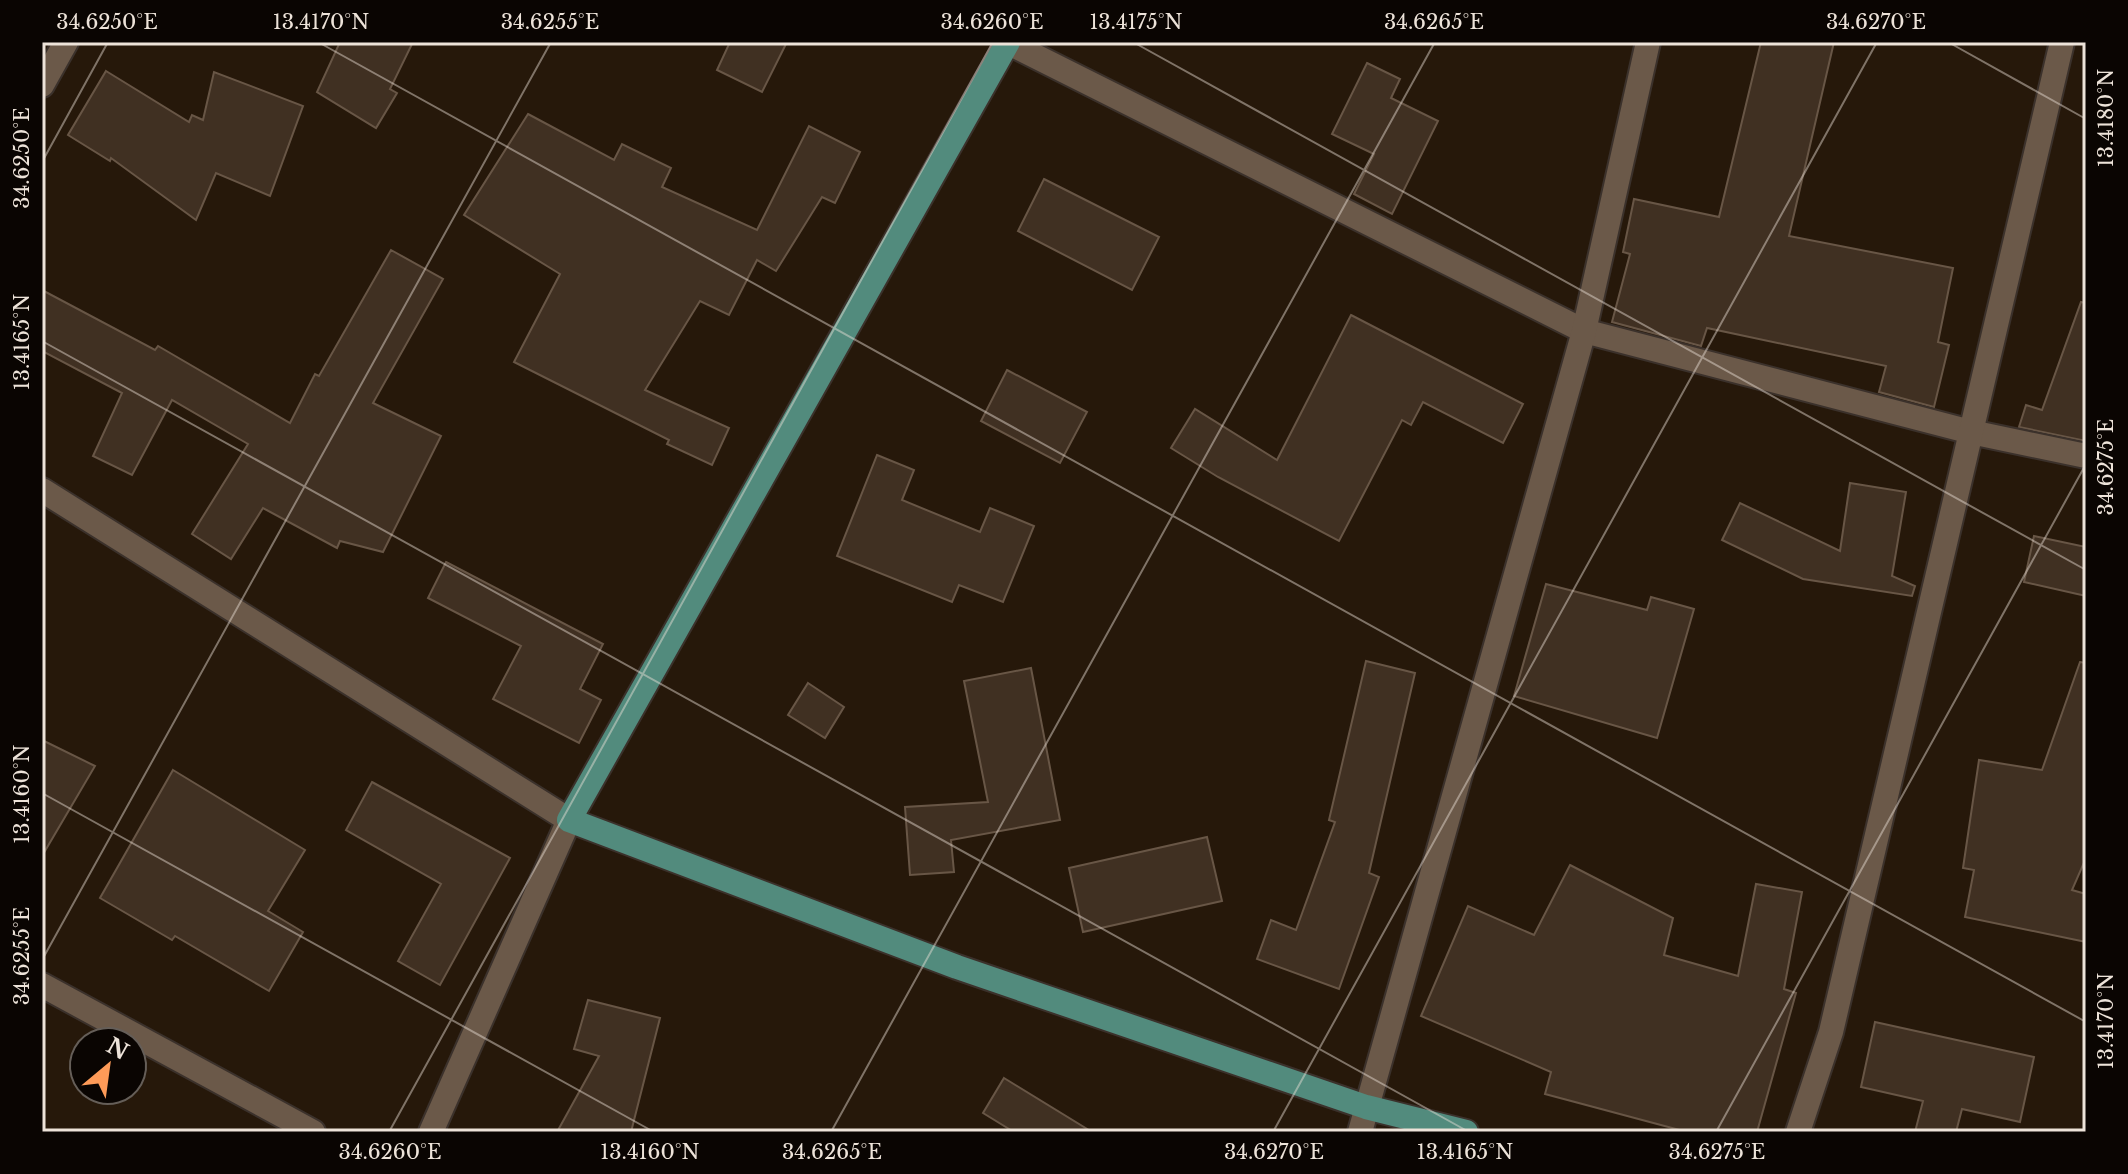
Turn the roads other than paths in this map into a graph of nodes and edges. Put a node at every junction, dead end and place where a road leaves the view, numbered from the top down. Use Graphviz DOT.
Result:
graph roads {
  1 [pos="66,42"];
  2 [pos="1008,42"];
  3 [pos="1648,42"];
  4 [pos="2062,42"];
  5 [pos="42,85"];
  6 [pos="1584,331"];
  7 [pos="1971,432"];
  8 [pos="2086,456"];
  9 [pos="42,490"];
  10 [pos="569,820"];
  11 [pos="42,985"];
  12 [pos="1366,1107"];
  13 [pos="313,1132"];
  14 [pos="431,1132"];
  15 [pos="1360,1132"];
  16 [pos="1466,1132"];
  17 [pos="1798,1132"];
  1 -- 5 [label="street"];
  2 -- 6 [label="street"];
  2 -- 10 [label="main road"];
  3 -- 6 [label="street"];
  4 -- 7 [label="street"];
  6 -- 7 [label="street"];
  6 -- 12 [label="street"];
  7 -- 8 [label="street"];
  7 -- 17 [label="street"];
  9 -- 10 [label="street"];
  10 -- 12 [label="main road"];
  10 -- 14 [label="street"];
  11 -- 13 [label="street"];
  12 -- 15 [label="street"];
  12 -- 16 [label="main road"];
}
